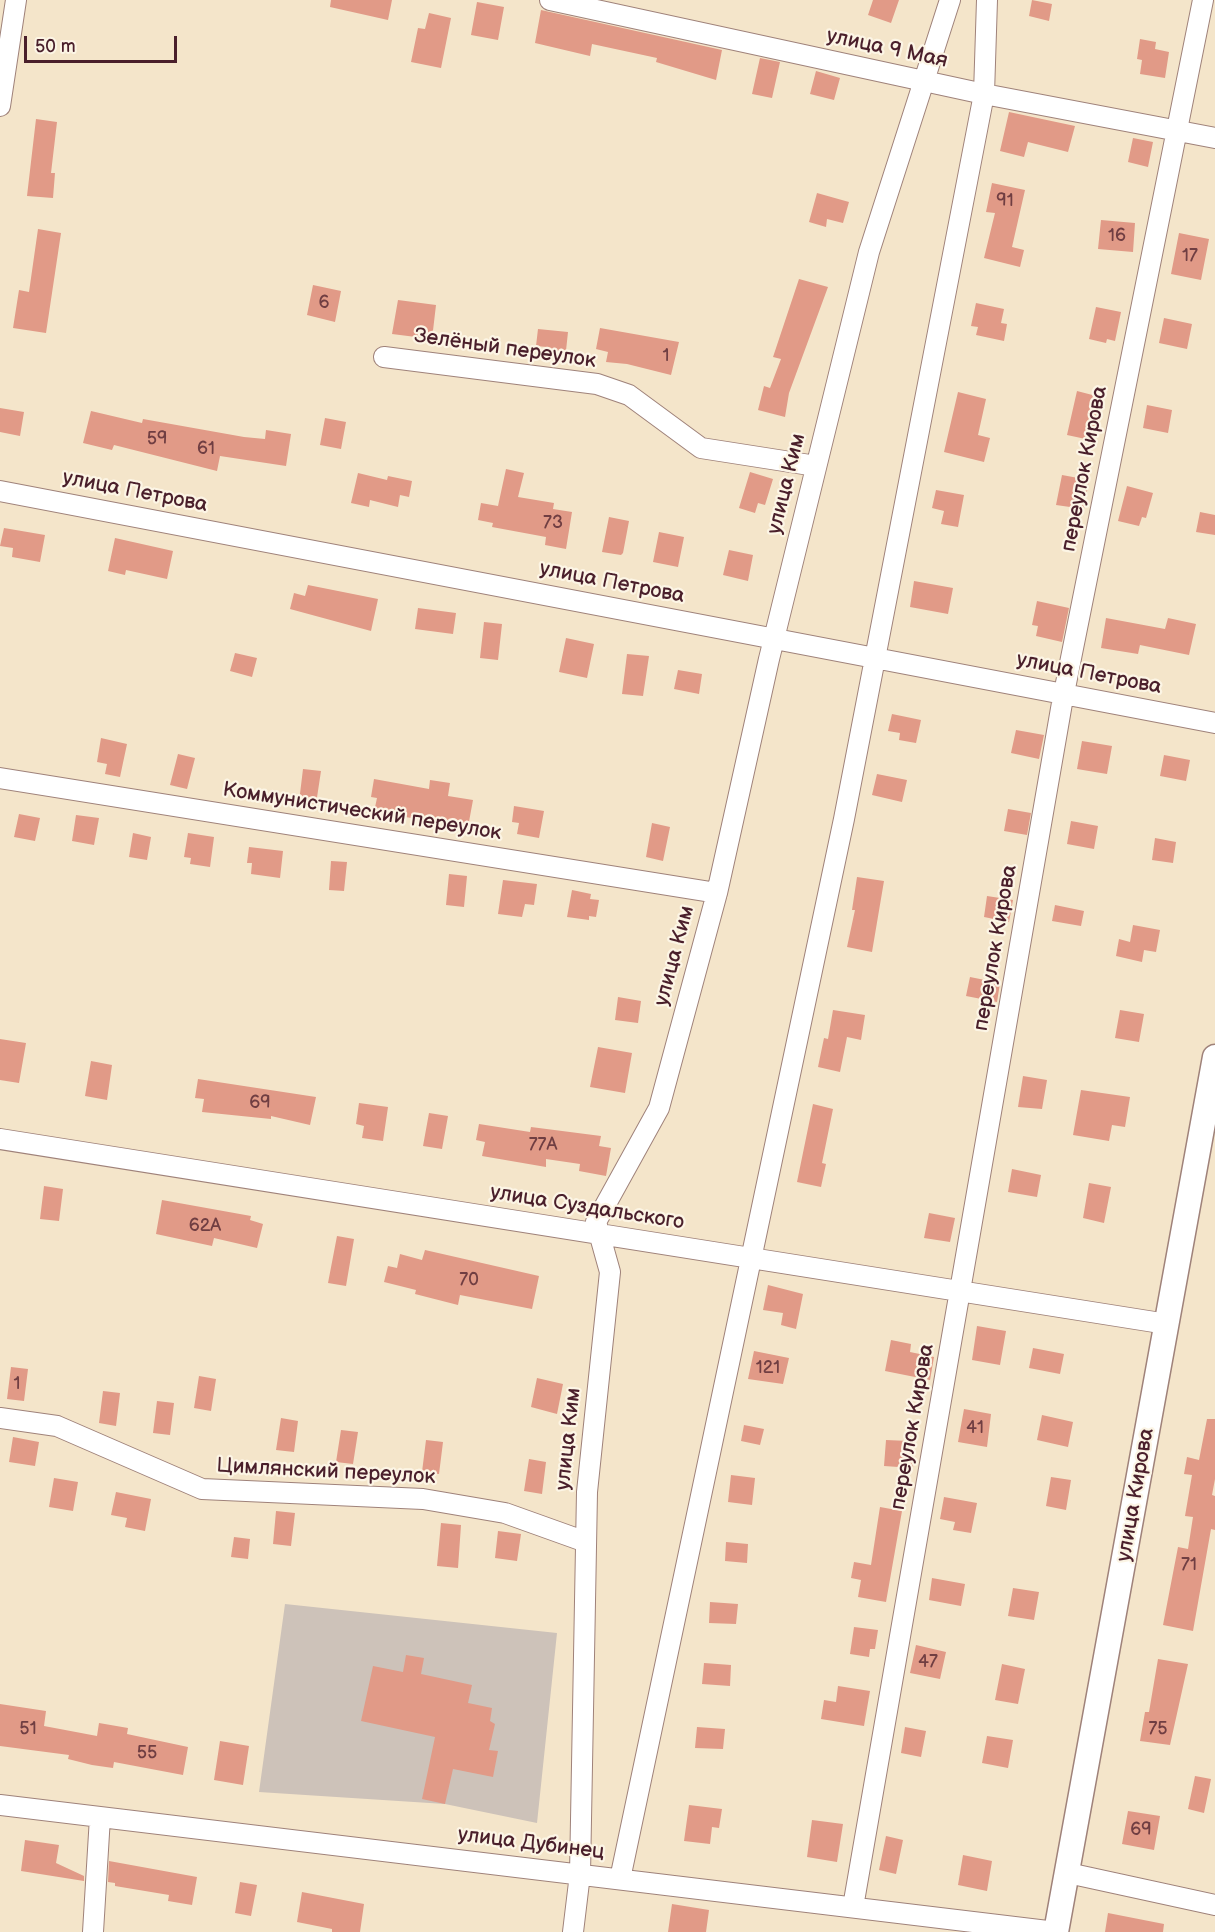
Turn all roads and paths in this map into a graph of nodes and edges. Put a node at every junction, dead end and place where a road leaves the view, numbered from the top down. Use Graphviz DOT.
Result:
graph roads {
  1 [pos="16,0"];
  2 [pos="550,0"];
  3 [pos="950,0"];
  4 [pos="987,0"];
  5 [pos="1203,0"];
  6 [pos="923,81"];
  7 [pos="984,94"];
  8 [pos="0,106"];
  9 [pos="1178,131"];
  10 [pos="1215,138"];
  11 [pos="384,357"];
  12 [pos="816,466"];
  13 [pos="0,491"];
  14 [pos="774,639"];
  15 [pos="873,658"];
  16 [pos="1064,694"];
  17 [pos="1215,723"];
  18 [pos="0,778"];
  19 [pos="717,893"];
  20 [pos="1215,1057"];
  21 [pos="0,1139"];
  22 [pos="1207,1154"];
  23 [pos="599,1234"];
  24 [pos="751,1258"];
  25 [pos="962,1292"];
  26 [pos="1167,1324"];
  27 [pos="0,1418"];
  28 [pos="586,1542"];
  29 [pos="0,1805"];
  30 [pos="100,1817"];
  31 [pos="1068,1873"];
  32 [pos="580,1874"];
  33 [pos="620,1879"];
  34 [pos="1215,1905"];
  35 [pos="853,1907"];
  36 [pos="93,1932"];
  37 [pos="573,1932"];
  38 [pos="1056,1932"];
  1 -- 8 [label="street"];
  2 -- 6 [label="street, улица 9 Мая"];
  3 -- 6 [label="street, улица Ким"];
  4 -- 7 [label="street"];
  5 -- 9 [label="street, переулок Кирова"];
  6 -- 7 [label="street, улица 9 Мая"];
  6 -- 12 [label="street, улица Ким"];
  7 -- 9 [label="street, улица 9 Мая"];
  7 -- 15 [label="street"];
  9 -- 10 [label="street, улица 9 Мая"];
  9 -- 16 [label="street, переулок Кирова"];
  11 -- 12 [label="street, Зелёный переулок"];
  12 -- 14 [label="street, улица Ким"];
  13 -- 14 [label="street, улица Петрова"];
  14 -- 15 [label="street, улица Петрова"];
  14 -- 19 [label="street, улица Ким"];
  15 -- 16 [label="street, улица Петрова"];
  15 -- 24 [label="street"];
  16 -- 17 [label="street, улица Петрова"];
  16 -- 25 [label="street, переулок Кирова"];
  18 -- 19 [label="street, Коммунистический переулок"];
  19 -- 23 [label="street, улица Ким"];
  20 -- 22 [label="street, улица Кирова"];
  21 -- 23 [label="street, улица Суздальского"];
  22 -- 26 [label="street, улица Кирова"];
  23 -- 24 [label="street, улица Суздальского"];
  23 -- 28 [label="street, улица Ким"];
  24 -- 25 [label="street, улица Суздальского"];
  24 -- 33 [label="street"];
  25 -- 26 [label="street, улица Суздальского"];
  25 -- 35 [label="street, переулок Кирова"];
  26 -- 31 [label="street, улица Кирова"];
  27 -- 28 [label="street, Цимлянский переулок"];
  28 -- 32 [label="street, улица Ким"];
  29 -- 30 [label="street, улица Дубинец"];
  30 -- 32 [label="street, улица Дубинец"];
  30 -- 36 [label="street"];
  31 -- 34 [label="street"];
  31 -- 38 [label="street, улица Кирова"];
  32 -- 33 [label="street, улица Дубинец"];
  32 -- 37 [label="street, улица Ким"];
  33 -- 35 [label="street, улица Дубинец"];
  35 -- 38 [label="street, улица Дубинец"];
}
